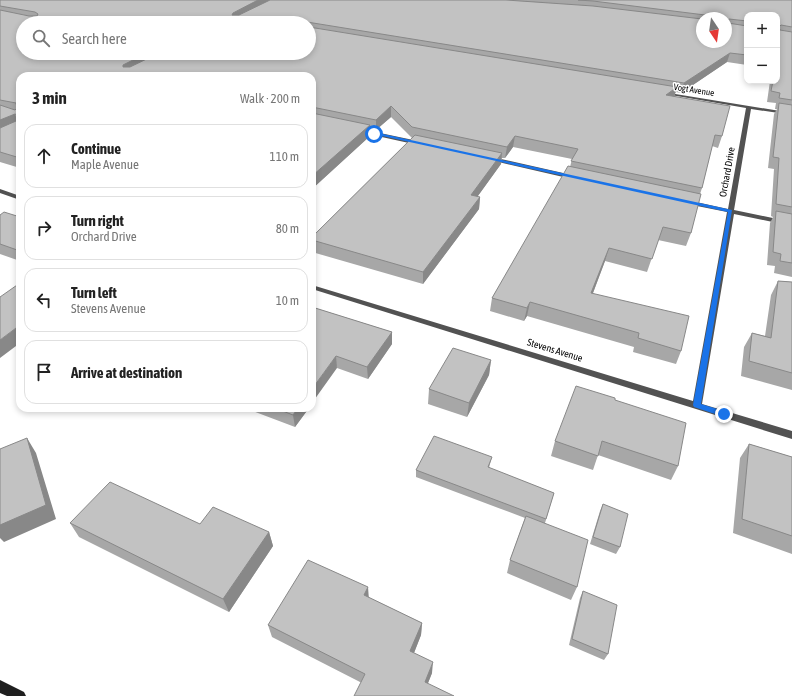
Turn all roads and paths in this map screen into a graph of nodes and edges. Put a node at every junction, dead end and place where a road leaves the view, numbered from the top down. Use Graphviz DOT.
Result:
graph roads {
  1 [pos="662,92"];
  2 [pos="749,107"];
  3 [pos="792,114"];
  4 [pos="351,128"];
  5 [pos="428,145"];
  6 [pos="483,157"];
  7 [pos="576,177"];
  8 [pos="0,192"];
  9 [pos="16,197"];
  10 [pos="684,201"];
  11 [pos="731,211"];
  12 [pos="792,224"];
  13 [pos="316,288"];
  14 [pos="697,405"];
  15 [pos="792,435"];
  16 [pos="0,686"];
  17 [pos="20,696"];
  1 -- 2 [label="street, Vogt Avenue"];
  2 -- 3 [label="street, Vogt Avenue"];
  2 -- 11 [label="street, Orchard Drive"];
  4 -- 5 [label="street"];
  6 -- 7 [label="street"];
  8 -- 9 [label="street"];
  10 -- 11 [label="street"];
  11 -- 12 [label="street"];
  11 -- 14 [label="street, Orchard Drive"];
  13 -- 14 [label="street, Stevens Avenue"];
  14 -- 15 [label="street, Stevens Avenue"];
  16 -- 17 [label="street"];
}
